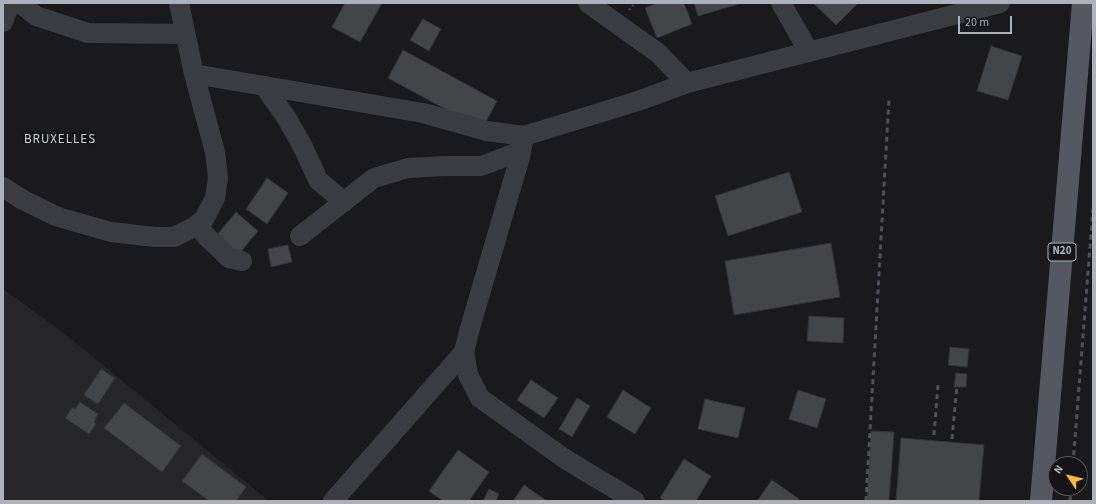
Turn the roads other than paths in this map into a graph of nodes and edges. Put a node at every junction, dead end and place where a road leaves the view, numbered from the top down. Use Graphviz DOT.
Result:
graph roads {
  1 [pos="10,3"];
  2 [pos="20,3"];
  3 [pos="179,3"];
  4 [pos="588,3"];
  5 [pos="781,3"];
  6 [pos="1000,3"];
  7 [pos="1083,3"];
  8 [pos="3,22"];
  9 [pos="185,34"];
  10 [pos="809,52"];
  11 [pos="194,74"];
  12 [pos="687,82"];
  13 [pos="266,86"];
  14 [pos="522,144"];
  15 [pos="3,187"];
  16 [pos="344,202"];
  17 [pos="197,225"];
  18 [pos="300,236"];
  19 [pos="242,261"];
  20 [pos="464,352"];
  21 [pos="333,501"];
  22 [pos="635,501"];
  23 [pos="1041,501"];
  1 -- 8 [label="street"];
  2 -- 9 [label="street"];
  3 -- 9 [label="street"];
  4 -- 12 [label="street"];
  5 -- 10 [label="street"];
  6 -- 10 [label="street"];
  7 -- 23 [label="main road, N20"];
  9 -- 11 [label="street"];
  10 -- 12 [label="street"];
  11 -- 13 [label="street"];
  11 -- 17 [label="street"];
  12 -- 14 [label="street"];
  13 -- 14 [label="street"];
  13 -- 16 [label="street"];
  14 -- 16 [label="street"];
  14 -- 20 [label="street"];
  15 -- 17 [label="street"];
  16 -- 18 [label="street"];
  17 -- 19 [label="street"];
  20 -- 21 [label="street"];
  20 -- 22 [label="street"];
}
